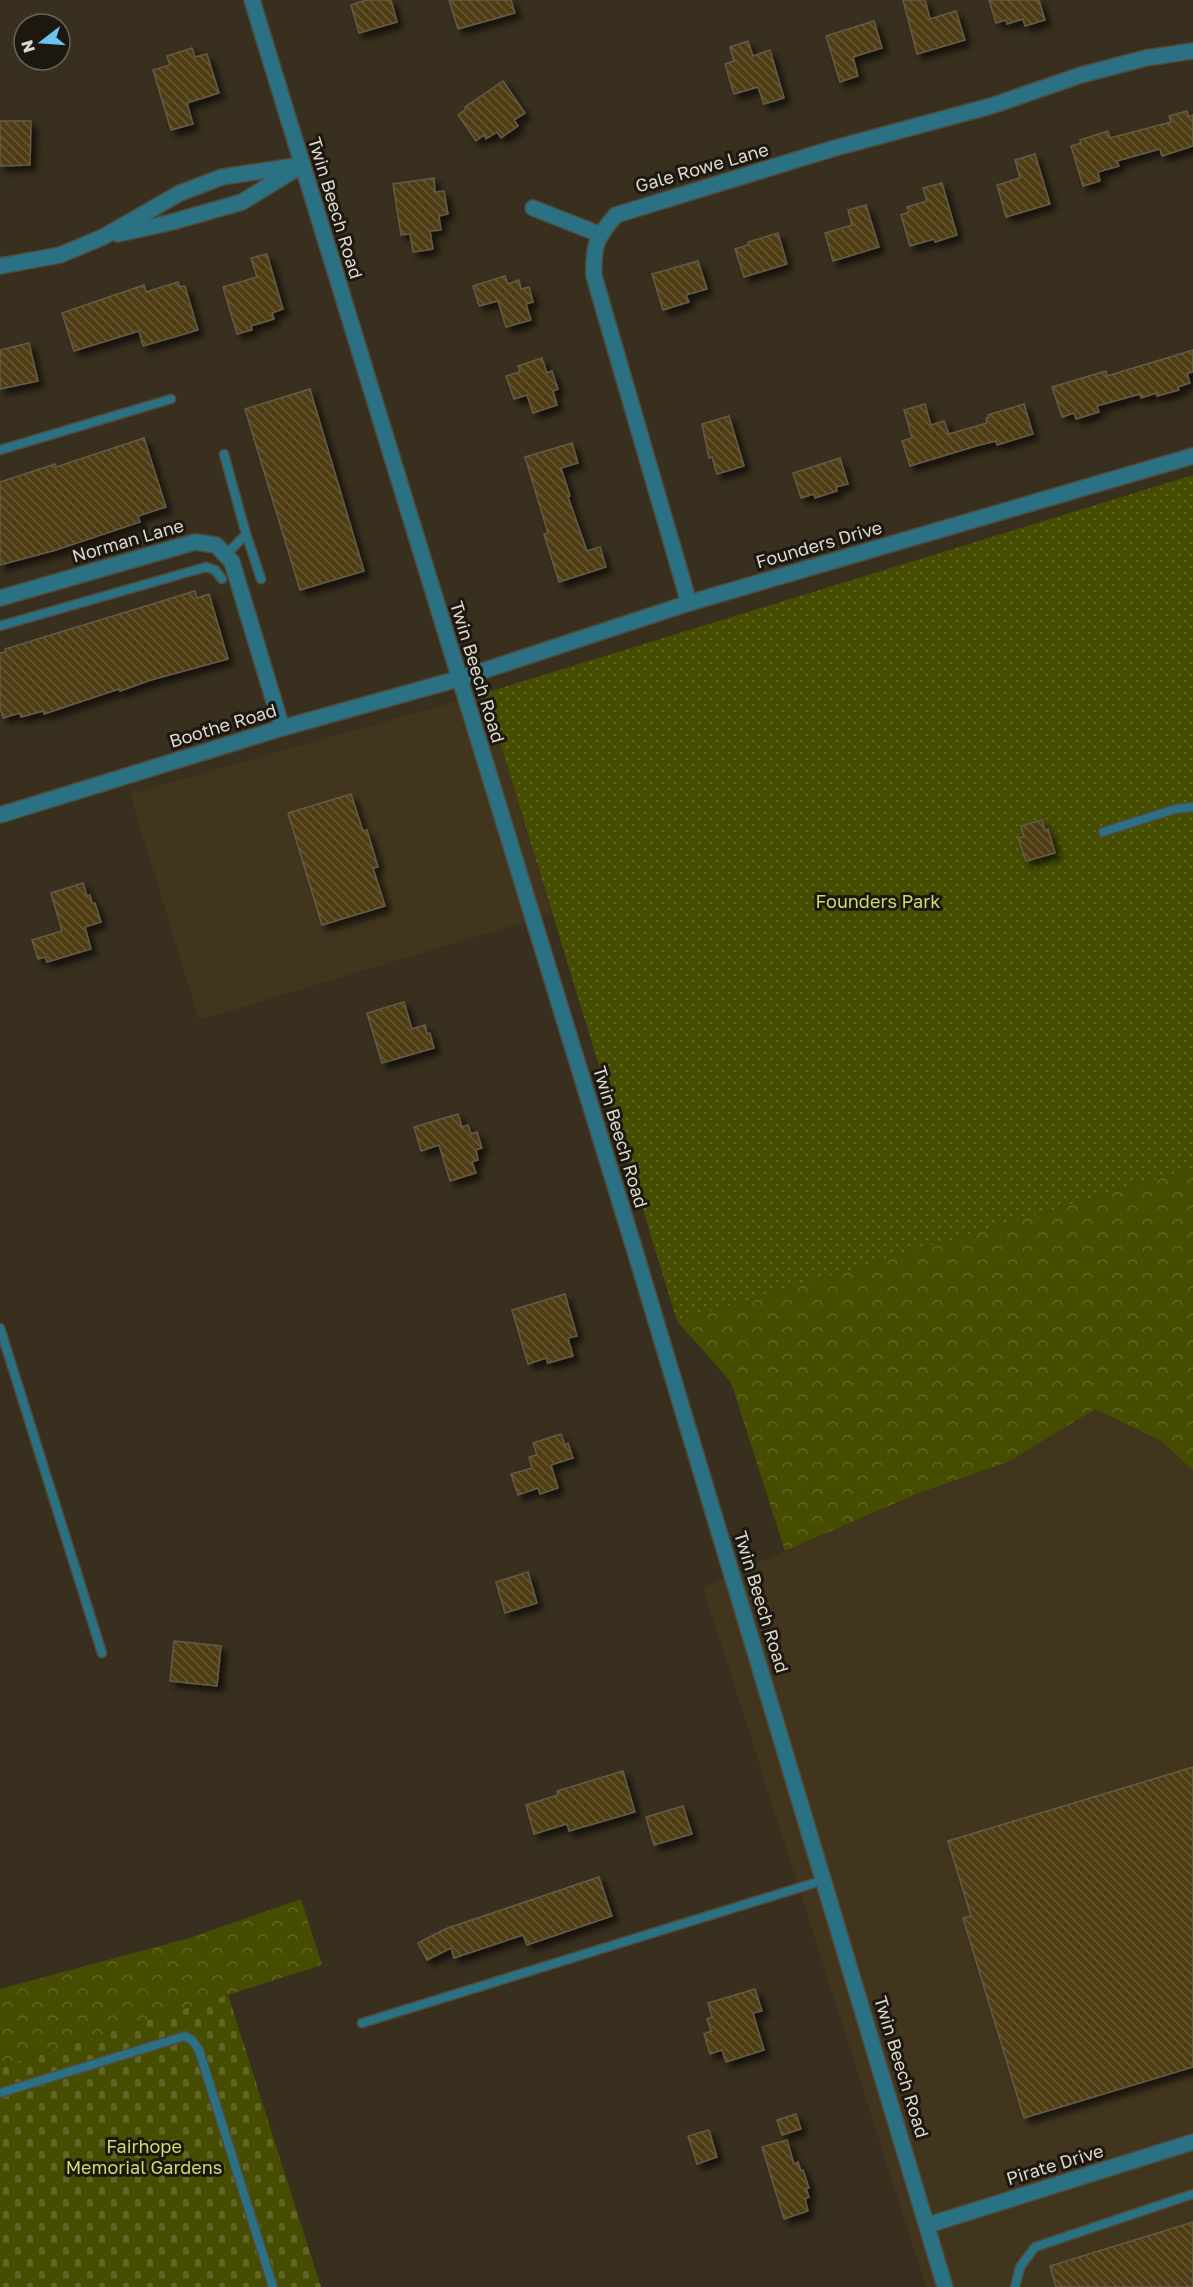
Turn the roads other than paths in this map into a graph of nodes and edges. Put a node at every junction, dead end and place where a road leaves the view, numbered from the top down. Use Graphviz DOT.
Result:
graph roads {
  1 [pos="252,0"];
  2 [pos="1193,51"];
  3 [pos="302,165"];
  4 [pos="533,208"];
  5 [pos="599,234"];
  6 [pos="103,237"];
  7 [pos="0,266"];
  8 [pos="171,399"];
  9 [pos="0,450"];
  10 [pos="224,454"];
  11 [pos="1193,456"];
  12 [pos="246,534"];
  13 [pos="226,555"];
  14 [pos="222,579"];
  15 [pos="261,579"];
  16 [pos="0,598"];
  17 [pos="689,603"];
  18 [pos="0,626"];
  19 [pos="458,679"];
  20 [pos="282,728"];
  21 [pos="1193,807"];
  22 [pos="0,815"];
  23 [pos="1103,832"];
  24 [pos="0,1328"];
  25 [pos="102,1653"];
  26 [pos="824,1880"];
  27 [pos="362,2023"];
  28 [pos="0,2093"];
  29 [pos="1193,2142"];
  30 [pos="1193,2194"];
  31 [pos="928,2225"];
  32 [pos="273,2287"];
  33 [pos="945,2287"];
  34 [pos="1015,2287"];
  1 -- 3 [label="street, Twin Beech Road"];
  2 -- 5 [label="street, Gale Rowe Lane"];
  3 -- 6 [label="street"];
  3 -- 6 [label="street"];
  3 -- 19 [label="street, Twin Beech Road"];
  4 -- 5 [label="street"];
  5 -- 17 [label="street"];
  6 -- 7 [label="street"];
  8 -- 9 [label="lane"];
  10 -- 12 [label="lane"];
  11 -- 17 [label="street, Founders Drive"];
  12 -- 13 [label="lane"];
  12 -- 15 [label="lane"];
  13 -- 16 [label="street, Norman Lane"];
  13 -- 20 [label="street"];
  14 -- 18 [label="lane"];
  17 -- 19 [label="street, Founders Drive"];
  19 -- 20 [label="street, Boothe Road"];
  19 -- 26 [label="street, Twin Beech Road"];
  20 -- 22 [label="street, Boothe Road"];
  21 -- 23 [label="lane"];
  24 -- 25 [label="lane"];
  26 -- 27 [label="lane"];
  26 -- 31 [label="street, Twin Beech Road"];
  28 -- 32 [label="lane"];
  29 -- 31 [label="street, Pirate Drive"];
  30 -- 34 [label="lane"];
  31 -- 33 [label="street, Twin Beech Road"];
}
